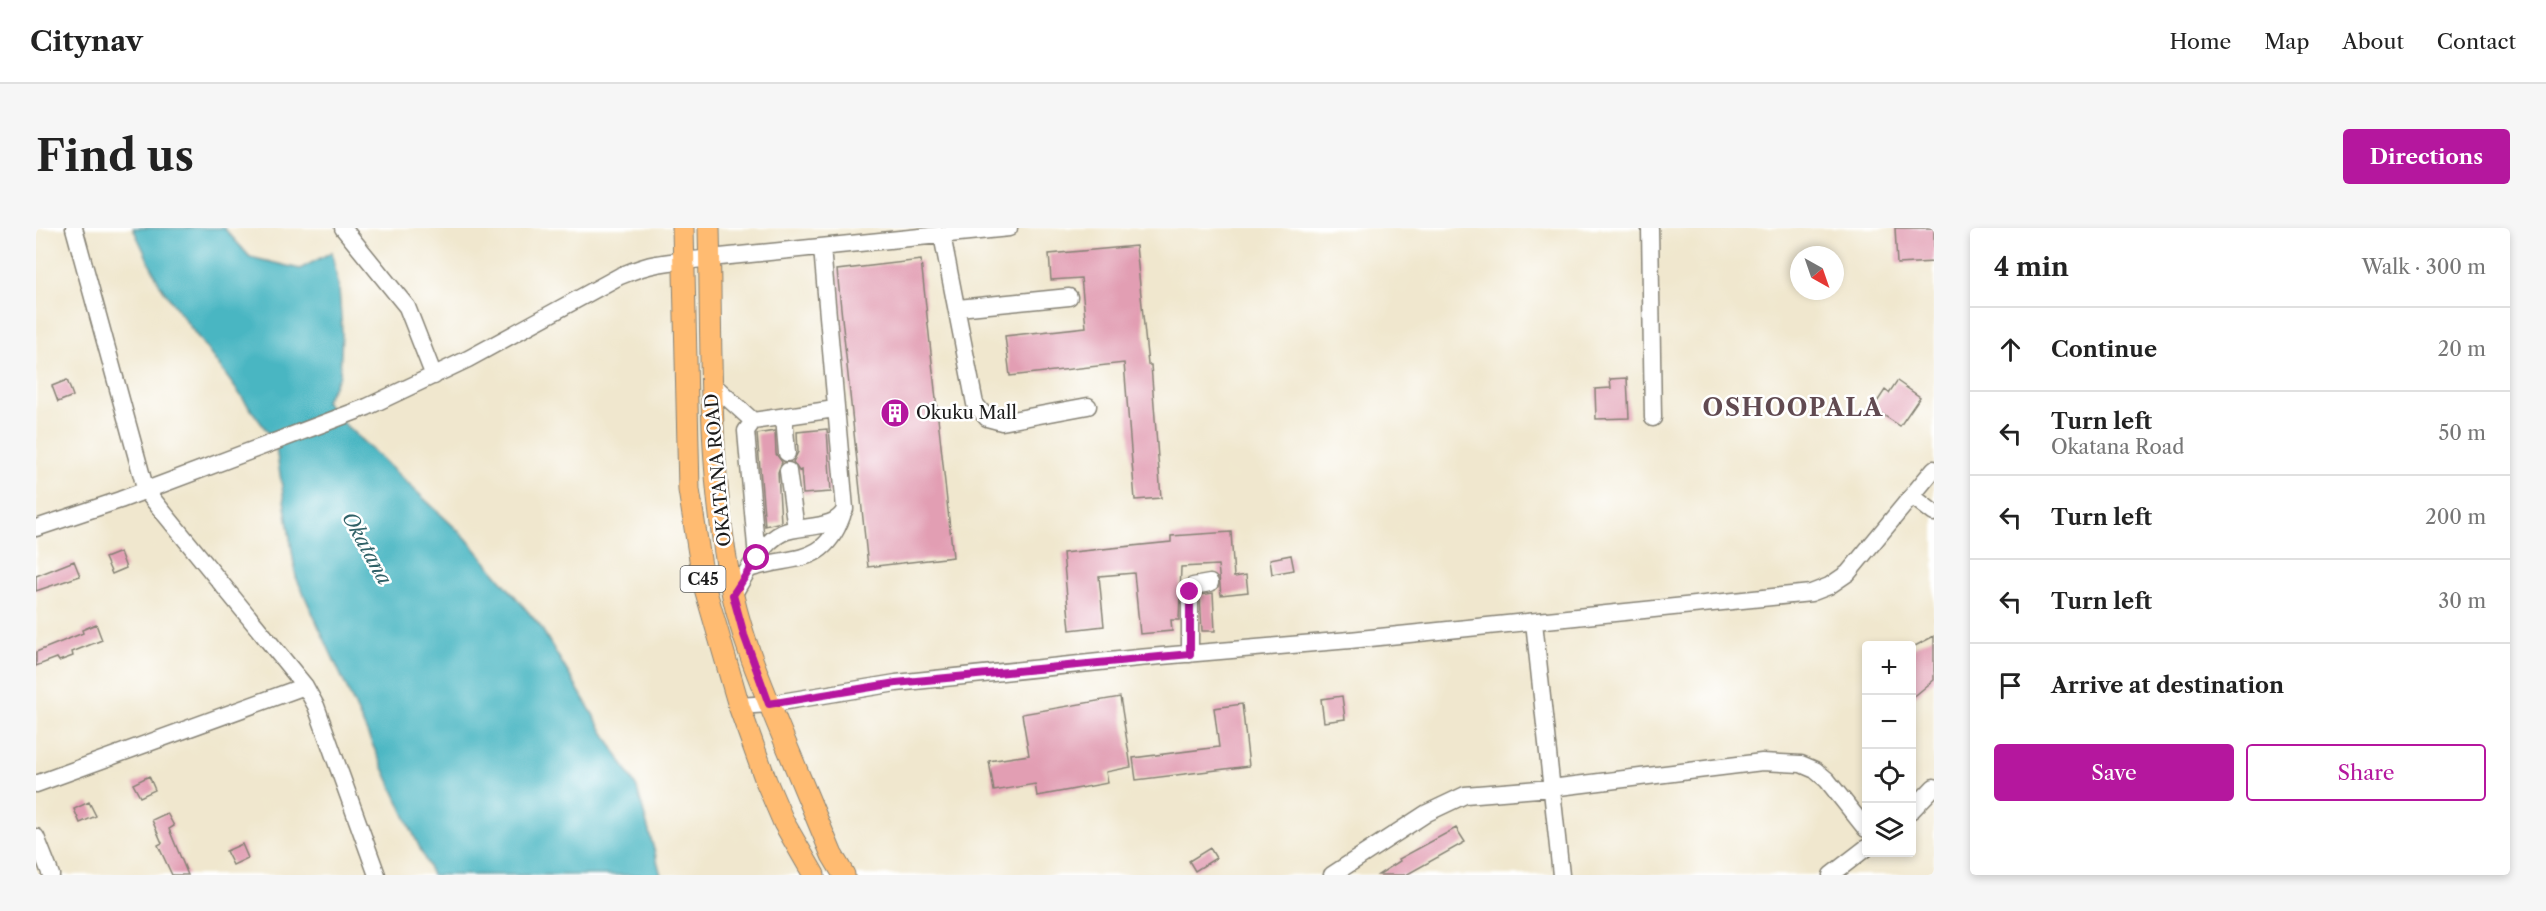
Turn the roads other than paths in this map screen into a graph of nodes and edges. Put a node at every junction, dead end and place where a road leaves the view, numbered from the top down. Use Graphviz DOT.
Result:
graph roads {
  1 [pos="74,228"];
  2 [pos="343,228"];
  3 [pos="683,228"];
  4 [pos="709,228"];
  5 [pos="1009,228"];
  6 [pos="1650,228"];
  7 [pos="970,230"];
  8 [pos="942,235"];
  9 [pos="822,248"];
  10 [pos="710,258"];
  11 [pos="683,262"];
  12 [pos="1069,297"];
  13 [pos="958,308"];
  14 [pos="435,376"];
  15 [pos="710,382"];
  16 [pos="1088,406"];
  17 [pos="835,409"];
  18 [pos="784,417"];
  19 [pos="1653,418"];
  20 [pos="753,421"];
  21 [pos="787,453"];
  22 [pos="1934,469"];
  23 [pos="788,471"];
  24 [pos="146,490"];
  25 [pos="1912,496"];
  26 [pos="1934,513"];
  27 [pos="842,516"];
  28 [pos="36,528"];
  29 [pos="796,530"];
  30 [pos="753,563"];
  31 [pos="1210,583"];
  32 [pos="733,595"];
  33 [pos="1534,622"];
  34 [pos="1190,654"];
  35 [pos="305,686"];
  36 [pos="769,704"];
  37 [pos="738,706"];
  38 [pos="36,784"];
  39 [pos="1551,788"];
  40 [pos="1934,788"];
  41 [pos="1916,805"];
  42 [pos="1862,824"];
  43 [pos="36,837"];
  44 [pos="1862,851"];
  45 [pos="51,875"];
  46 [pos="377,875"];
  47 [pos="814,875"];
  48 [pos="844,875"];
  49 [pos="1332,875"];
  50 [pos="1561,875"];
  51 [pos="1831,875"];
  1 -- 24 [label="street"];
  2 -- 14 [label="street"];
  3 -- 11 [label="main road, C45"];
  4 -- 10 [label="main road, C45"];
  5 -- 7 [label="street"];
  6 -- 19 [label="street"];
  7 -- 8 [label="street"];
  8 -- 9 [label="street"];
  8 -- 13 [label="street"];
  9 -- 10 [label="street"];
  9 -- 17 [label="street"];
  10 -- 11 [label="street"];
  10 -- 15 [label="main road, OKATANA ROAD / C45"];
  11 -- 14 [label="street"];
  11 -- 37 [label="main road, OKATANA ROAD / C45"];
  12 -- 13 [label="street"];
  13 -- 16 [label="street"];
  14 -- 24 [label="street"];
  15 -- 20 [label="street"];
  15 -- 32 [label="main road, OKATANA ROAD / C45"];
  17 -- 18 [label="street"];
  17 -- 27 [label="street"];
  18 -- 20 [label="street"];
  18 -- 21 [label="street"];
  20 -- 30 [label="street"];
  22 -- 25 [label="street"];
  23 -- 29 [label="street"];
  24 -- 28 [label="street"];
  24 -- 35 [label="street"];
  25 -- 26 [label="street"];
  25 -- 33 [label="street"];
  27 -- 29 [label="street"];
  27 -- 30 [label="street"];
  29 -- 30 [label="street"];
  30 -- 32 [label="street"];
  31 -- 34 [label="street"];
  32 -- 36 [label="main road, OKATANA ROAD / C45"];
  33 -- 34 [label="street"];
  33 -- 39 [label="street"];
  34 -- 36 [label="street"];
  35 -- 38 [label="street"];
  35 -- 46 [label="street"];
  36 -- 37 [label="street"];
  36 -- 48 [label="main road, OKATANA ROAD / C45"];
  37 -- 47 [label="main road, OKATANA ROAD / C45"];
  39 -- 42 [label="street"];
  39 -- 49 [label="street"];
  39 -- 50 [label="street"];
  40 -- 41 [label="street"];
  43 -- 45 [label="street"];
  44 -- 51 [label="street"];
}
